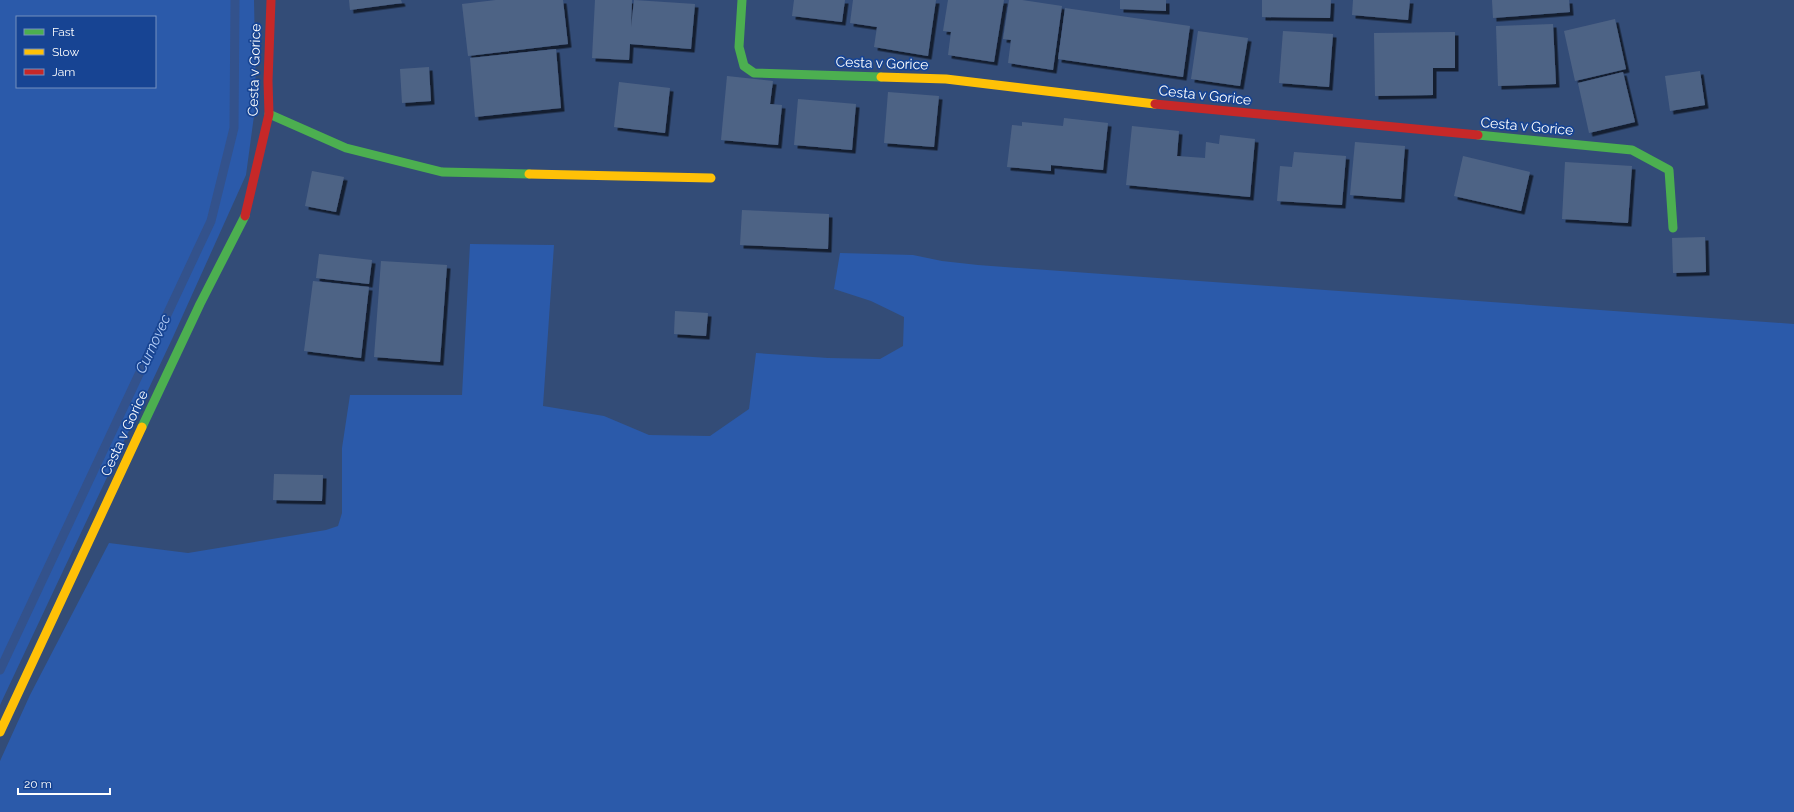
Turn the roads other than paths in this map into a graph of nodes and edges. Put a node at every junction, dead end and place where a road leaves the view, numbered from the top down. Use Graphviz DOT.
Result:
graph roads {
  1 [pos="271,0"];
  2 [pos="742,0"];
  3 [pos="269,114"];
  4 [pos="711,178"];
  5 [pos="1673,228"];
  6 [pos="0,732"];
  1 -- 3 [label="street, Cesta v Gorice"];
  2 -- 5 [label="street, Cesta v Gorice"];
  3 -- 4 [label="street"];
  3 -- 6 [label="street, Cesta v Gorice"];
}
